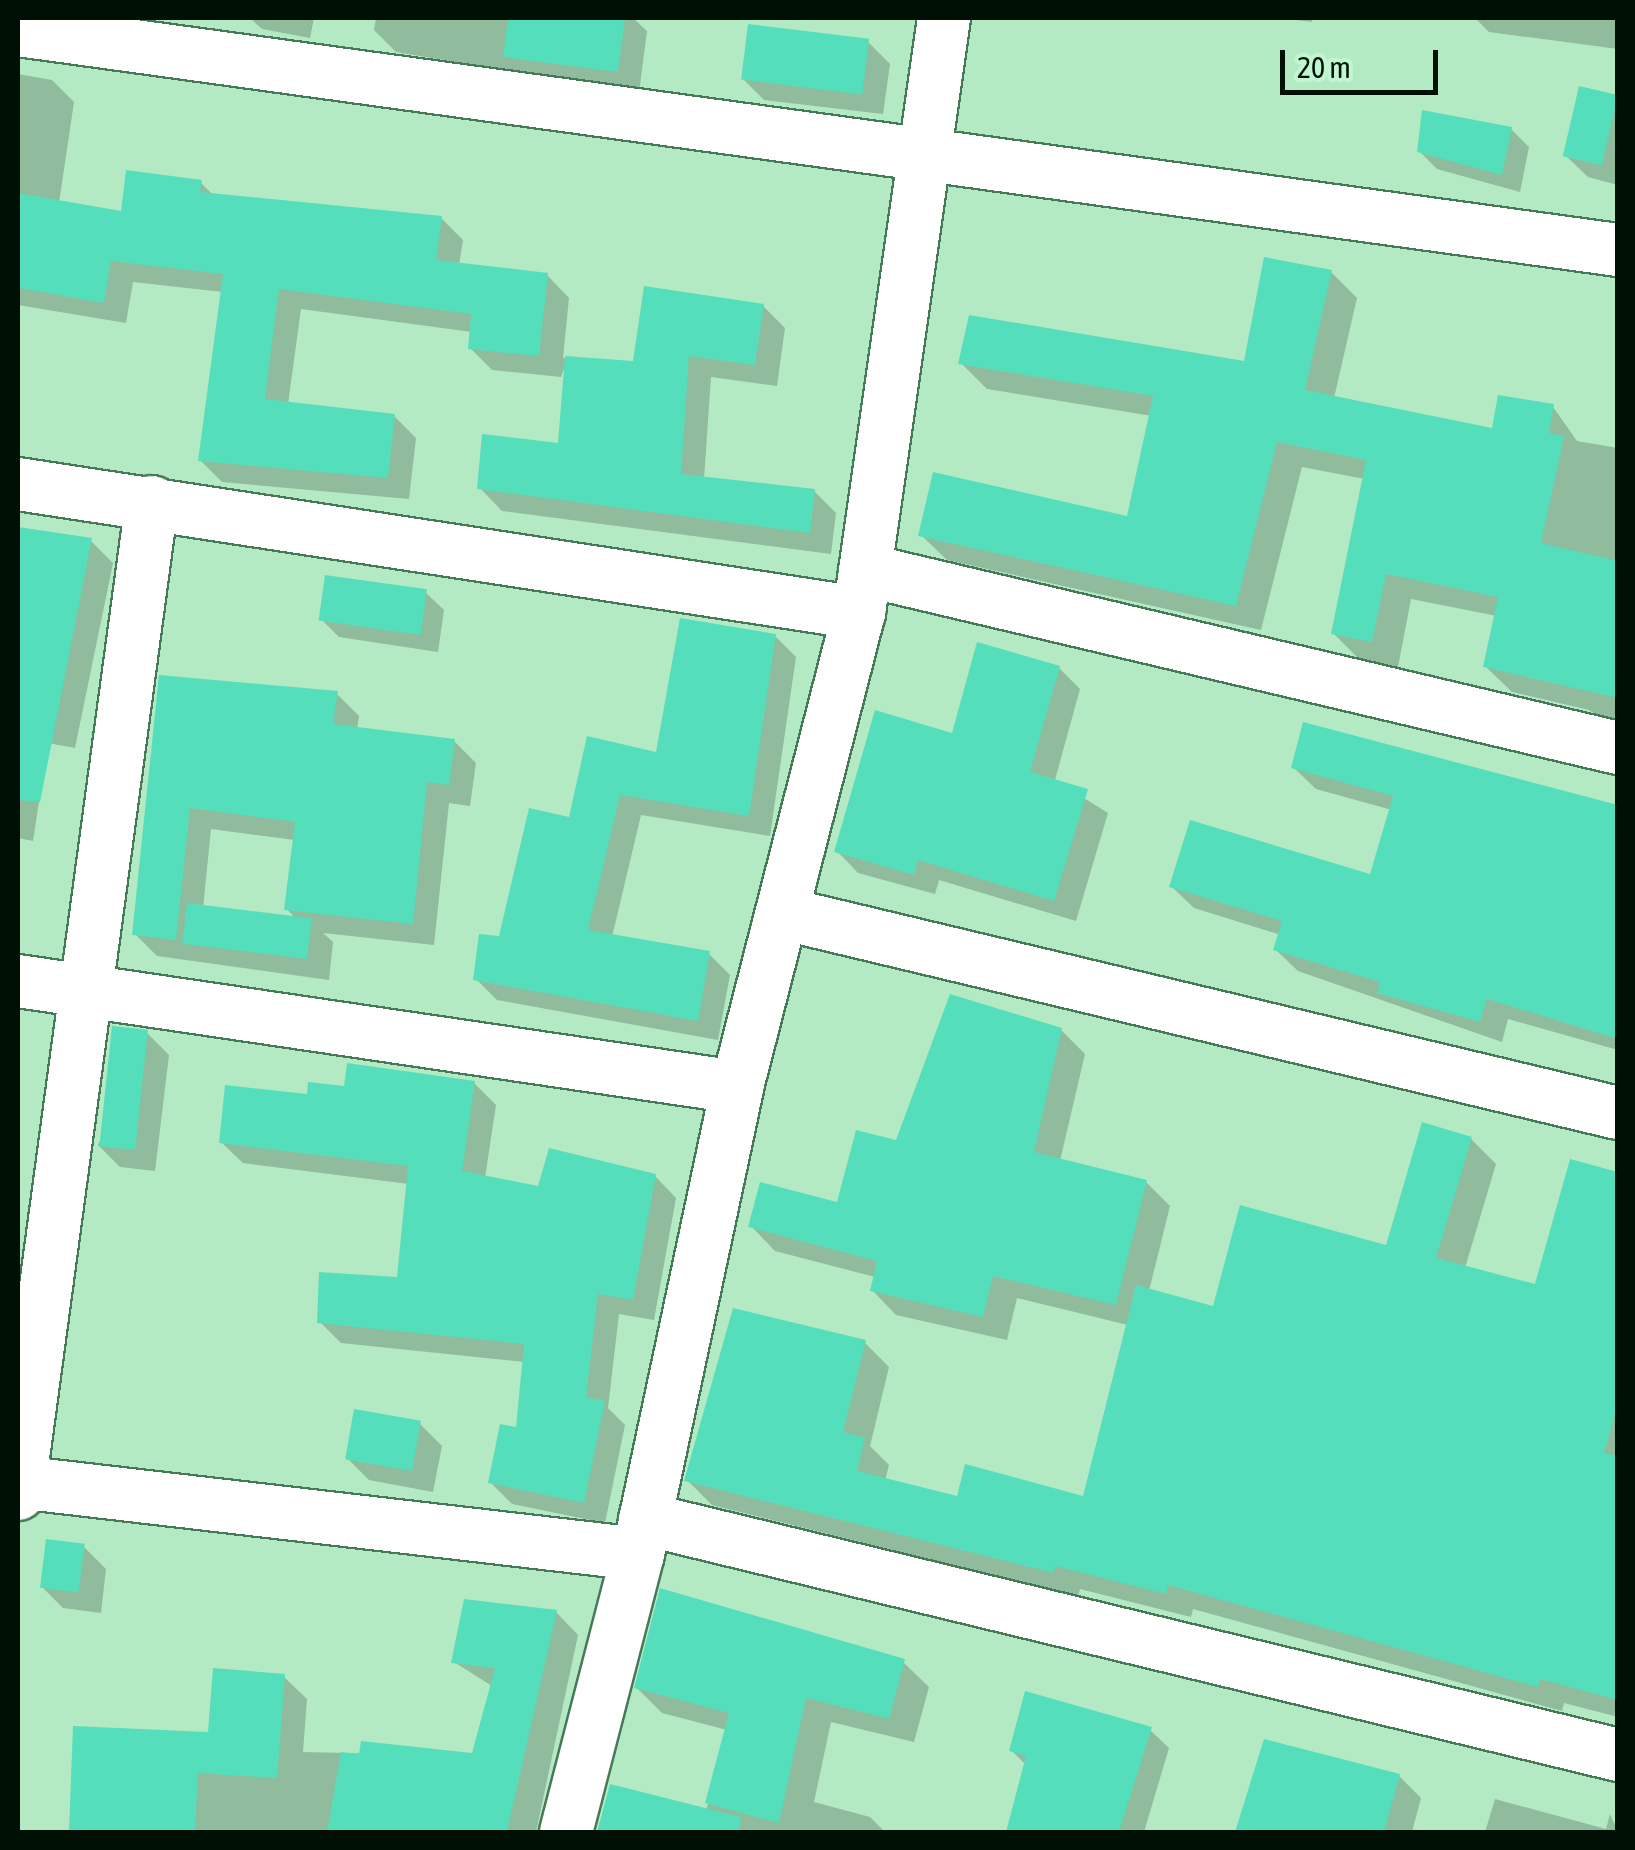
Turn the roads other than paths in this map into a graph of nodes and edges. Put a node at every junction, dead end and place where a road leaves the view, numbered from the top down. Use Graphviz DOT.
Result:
graph roads {
  1 [pos="944,18"];
  2 [pos="18,30"];
  3 [pos="926,153"];
  4 [pos="1618,250"];
  5 [pos="18,484"];
  6 [pos="152,502"];
  7 [pos="862,592"];
  8 [pos="1618,748"];
  9 [pos="785,914"];
  10 [pos="18,981"];
  11 [pos="86,990"];
  12 [pos="737,1087"];
  13 [pos="1618,1113"];
  14 [pos="18,1486"];
  15 [pos="642,1536"];
  16 [pos="1618,1755"];
  17 [pos="566,1832"];
  1 -- 3 [label="street"];
  2 -- 3 [label="street"];
  3 -- 4 [label="street"];
  3 -- 7 [label="street"];
  5 -- 6 [label="street"];
  6 -- 7 [label="street"];
  6 -- 11 [label="street"];
  7 -- 8 [label="street"];
  7 -- 9 [label="street"];
  9 -- 12 [label="street"];
  9 -- 13 [label="street"];
  10 -- 11 [label="street"];
  11 -- 12 [label="street"];
  11 -- 14 [label="street"];
  12 -- 15 [label="street"];
  14 -- 15 [label="street"];
  15 -- 16 [label="street"];
  15 -- 17 [label="street"];
}
